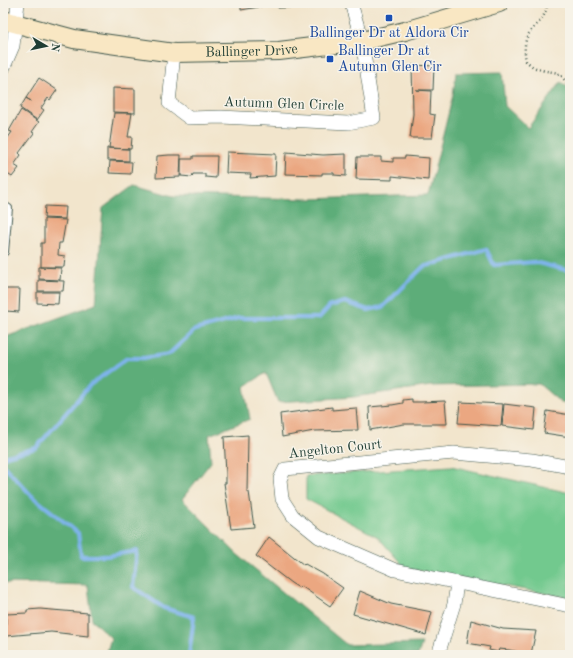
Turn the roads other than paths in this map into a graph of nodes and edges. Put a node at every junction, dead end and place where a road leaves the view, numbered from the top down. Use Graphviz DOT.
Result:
graph roads {
  1 [pos="18,3"];
  2 [pos="351,3"];
  3 [pos="499,3"];
  4 [pos="10,22"];
  5 [pos="362,41"];
  6 [pos="174,53"];
  7 [pos="3,69"];
  8 [pos="3,204"];
  9 [pos="3,252"];
  10 [pos="570,467"];
  11 [pos="457,584"];
  12 [pos="570,606"];
  13 [pos="438,655"];
  1 -- 4 [label="street"];
  2 -- 5 [label="street"];
  3 -- 5 [label="street, Ballinger Drive"];
  4 -- 6 [label="street, Ballinger Drive"];
  4 -- 7 [label="street"];
  5 -- 6 [label="street, Ballinger Drive"];
  5 -- 6 [label="street, Autumn Glen Circle"];
  8 -- 9 [label="lane"];
  10 -- 11 [label="street, Angelton Court"];
  11 -- 12 [label="street, Angelton Court"];
  11 -- 13 [label="street"];
}
